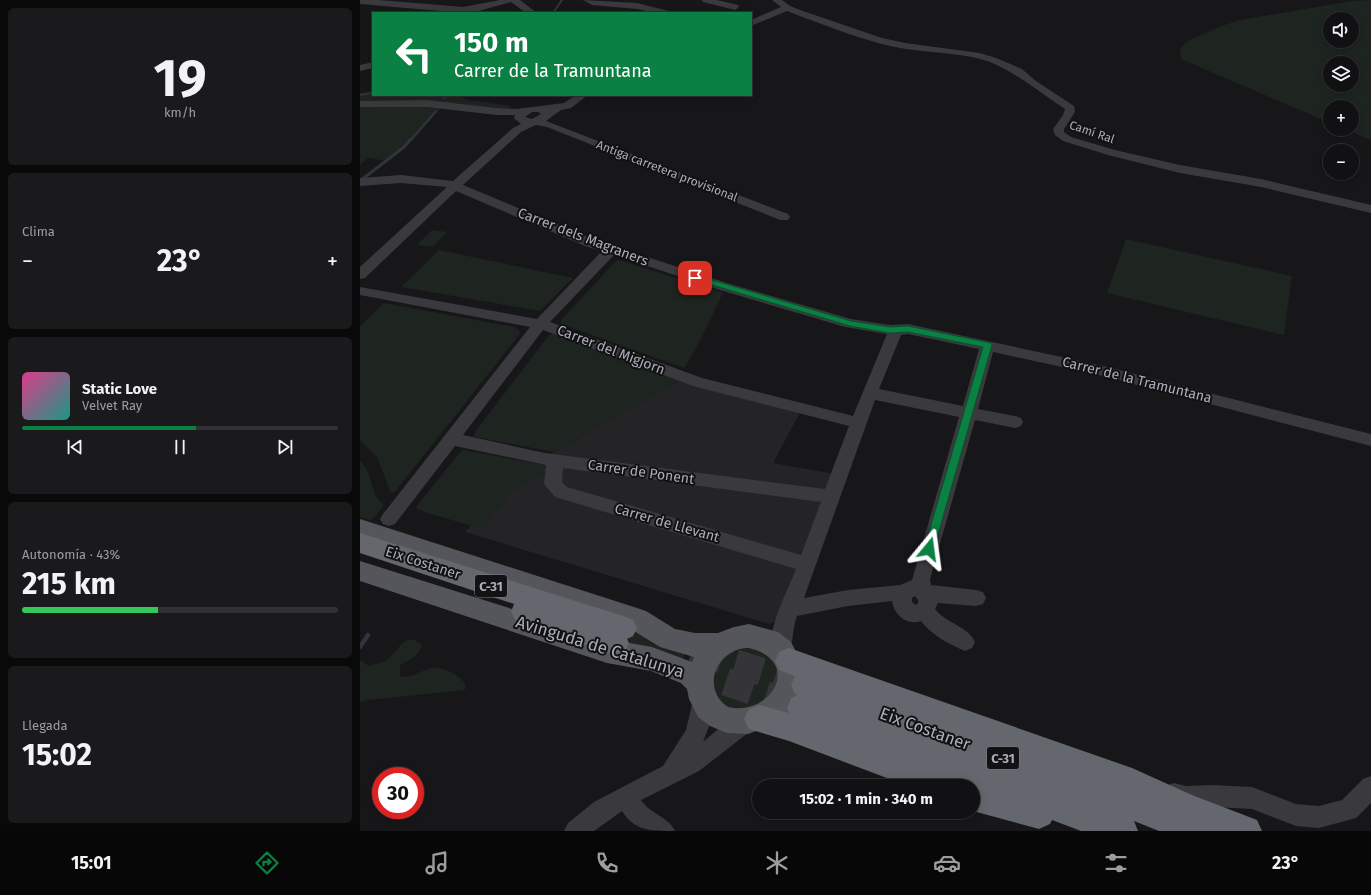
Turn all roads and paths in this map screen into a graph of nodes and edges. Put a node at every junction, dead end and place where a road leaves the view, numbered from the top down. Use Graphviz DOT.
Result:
graph roads {
  1 [pos="444,0"];
  2 [pos="510,0"];
  3 [pos="514,0"];
  4 [pos="587,0"];
  5 [pos="706,0"];
  6 [pos="776,0"];
  7 [pos="360,1"];
  8 [pos="612,2"];
  9 [pos="633,6"];
  10 [pos="789,8"];
  11 [pos="454,9"];
  12 [pos="527,12"];
  13 [pos="625,12"];
  14 [pos="661,12"];
  15 [pos="726,12"];
  16 [pos="752,23"];
  17 [pos="372,65"];
  18 [pos="360,68"];
  19 [pos="582,96"];
  20 [pos="360,104"];
  21 [pos="542,117"];
  22 [pos="522,118"];
  23 [pos="361,181"];
  24 [pos="454,186"];
  25 [pos="1371,209"];
  26 [pos="784,216"];
  27 [pos="612,250"];
  28 [pos="360,275"];
  29 [pos="360,291"];
  30 [pos="540,324"];
  31 [pos="900,329"];
  32 [pos="988,345"];
  33 [pos="870,394"];
  34 [pos="968,412"];
  35 [pos="858,422"];
  36 [pos="1016,422"];
  37 [pos="451,439"];
  38 [pos="1371,440"];
  39 [pos="555,460"];
  40 [pos="831,497"];
  41 [pos="389,519"];
  42 [pos="360,529"];
  43 [pos="360,543"];
  44 [pos="360,557"];
  45 [pos="807,564"];
  46 [pos="360,572"];
  47 [pos="920,596"];
  48 [pos="976,598"];
  49 [pos="965,642"];
  50 [pos="721,645"];
  51 [pos="787,654"];
  52 [pos="701,691"];
  53 [pos="752,720"];
  54 [pos="671,773"];
  55 [pos="930,779"];
  56 [pos="1132,783"];
  57 [pos="1371,787"];
  58 [pos="628,796"];
  59 [pos="980,797"];
  60 [pos="576,831"];
  61 [pos="663,831"];
  62 [pos="1087,831"];
  63 [pos="1122,831"];
  64 [pos="1202,831"];
  65 [pos="1246,831"];
  1 -- 11 [label="street"];
  2 -- 11 [label="street"];
  3 -- 12 [label="street"];
  4 -- 8 [label="street"];
  5 -- 15 [label="street"];
  6 -- 10 [label="street"];
  7 -- 11 [label="street"];
  8 -- 9 [label="street"];
  9 -- 13 [label="street"];
  9 -- 14 [label="street"];
  10 -- 16 [label="street"];
  10 -- 25 [label="street, Camí Ral"];
  17 -- 18 [label="street"];
  19 -- 21 [label="street"];
  20 -- 22 [label="street"];
  21 -- 22 [label="street"];
  21 -- 22 [label="street"];
  21 -- 26 [label="street, Antiga carretera provisional"];
  22 -- 24 [label="street"];
  23 -- 24 [label="street, Carrer dels Magraners"];
  24 -- 27 [label="street, Carrer dels Magraners"];
  24 -- 28 [label="street"];
  27 -- 30 [label="street"];
  27 -- 31 [label="street, Carrer dels Magraners"];
  29 -- 30 [label="street, Carrer del Migjorn"];
  30 -- 35 [label="street, Carrer del Migjorn"];
  30 -- 37 [label="street"];
  31 -- 32 [label="street, Carrer de la Tramuntana"];
  31 -- 33 [label="street"];
  32 -- 34 [label="street"];
  32 -- 38 [label="street, Carrer de la Tramuntana"];
  33 -- 34 [label="street"];
  33 -- 35 [label="street"];
  34 -- 36 [label="street"];
  34 -- 47 [label="street"];
  35 -- 40 [label="street"];
  37 -- 39 [label="street, Carrer de Ponent"];
  37 -- 41 [label="street"];
  39 -- 40 [label="street, Carrer de Ponent"];
  39 -- 45 [label="street, Carrer de Llevant"];
  40 -- 45 [label="street"];
  42 -- 50 [label="main road"];
  43 -- 44 [label="highway, Eix Costaner / C-31"];
  45 -- 51 [label="street"];
  46 -- 52 [label="main road, Avinguda de Catalunya"];
  47 -- 48 [label="street"];
  47 -- 49 [label="street"];
  47 -- 51 [label="street"];
  50 -- 51 [label="main road"];
  50 -- 52 [label="main road"];
  51 -- 53 [label="main road"];
  51 -- 56 [label="highway"];
  51 -- 63 [label="highway, Eix Costaner / C-31"];
  51 -- 64 [label="highway, Eix Costaner / C-31"];
  52 -- 53 [label="main road"];
  52 -- 54 [label="street"];
  53 -- 54 [label="street"];
  53 -- 55 [label="highway"];
  54 -- 58 [label="street"];
  56 -- 57 [label="street"];
  56 -- 65 [label="highway"];
  58 -- 60 [label="street"];
  58 -- 61 [label="street"];
  59 -- 62 [label="highway"];
}
